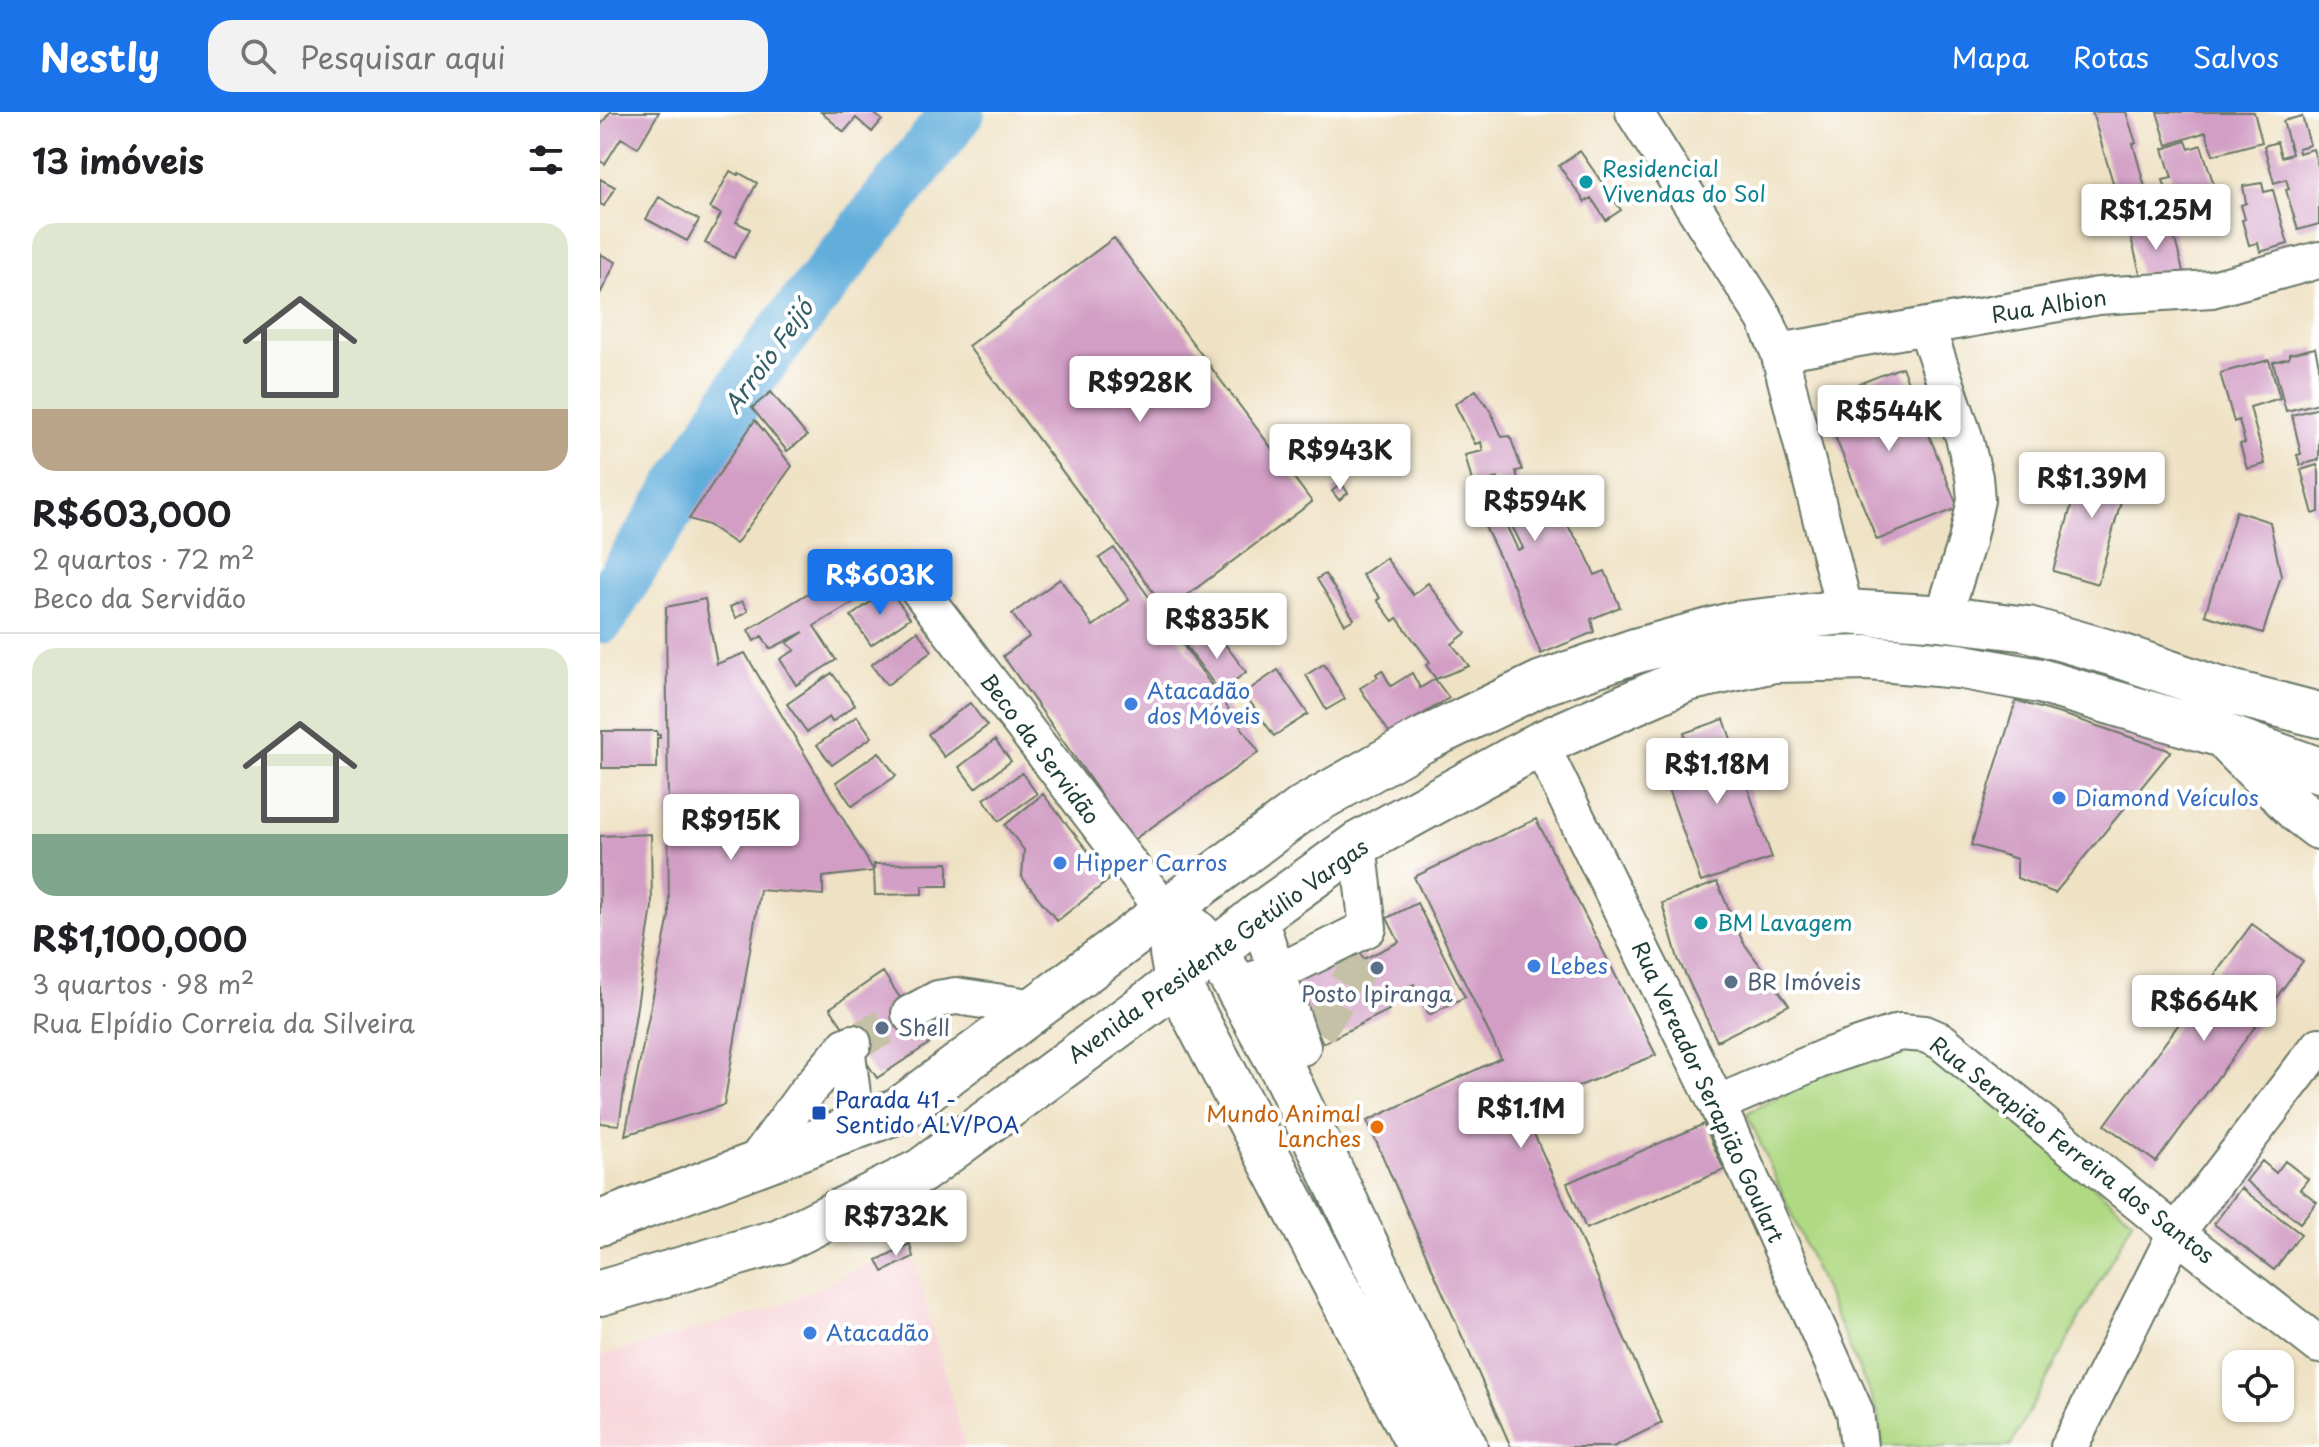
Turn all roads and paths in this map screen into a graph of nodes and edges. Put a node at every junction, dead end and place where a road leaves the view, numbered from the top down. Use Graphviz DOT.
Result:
graph roads {
  1 [pos="1634,112"];
  2 [pos="2319,260"];
  3 [pos="1926,326"];
  4 [pos="1779,352"];
  5 [pos="916,586"];
  6 [pos="1845,612"];
  7 [pos="1943,618"];
  8 [pos="2211,687"];
  9 [pos="2319,715"];
  10 [pos="2222,735"];
  11 [pos="1540,744"];
  12 [pos="2319,770"];
  13 [pos="2319,827"];
  14 [pos="1358,844"];
  15 [pos="1165,911"];
  16 [pos="1242,969"];
  17 [pos="1177,982"];
  18 [pos="1036,1008"];
  19 [pos="910,1014"];
  20 [pos="2319,1046"];
  21 [pos="1717,1104"];
  22 [pos="856,1126"];
  23 [pos="753,1165"];
  24 [pos="600,1223"];
  25 [pos="2176,1233"];
  26 [pos="600,1293"];
  27 [pos="2319,1345"];
  28 [pos="1409,1381"];
  29 [pos="1420,1447"];
  30 [pos="1465,1447"];
  31 [pos="1859,1447"];
  32 [pos="2069,1447"];
  1 -- 4 [label="street"];
  2 -- 3 [label="street, Rua Albion"];
  3 -- 4 [label="street, Rua Albion"];
  3 -- 7 [label="street"];
  4 -- 6 [label="street"];
  5 -- 15 [label="street, Beco da Servidão"];
  6 -- 7 [label="main road"];
  6 -- 15 [label="main road"];
  7 -- 8 [label="main road"];
  8 -- 9 [label="main road"];
  8 -- 10 [label="main road"];
  10 -- 11 [label="main road, Avenida Presidente Getúlio Vargas"];
  10 -- 12 [label="main road, Avenida Presidente Getúlio Vargas"];
  10 -- 13 [label="main road"];
  11 -- 14 [label="main road, Avenida Presidente Getúlio Vargas"];
  11 -- 21 [label="street, Rua Vereador Serapião Goulart"];
  14 -- 16 [label="main road, Avenida Presidente Getúlio Vargas"];
  14 -- 16 [label="street"];
  15 -- 16 [label="main road"];
  15 -- 17 [label="main road"];
  15 -- 18 [label="main road"];
  16 -- 17 [label="main road, Avenida Presidente Getúlio Vargas"];
  16 -- 28 [label="main road"];
  17 -- 26 [label="main road, Avenida Presidente Getúlio Vargas"];
  17 -- 28 [label="main road"];
  18 -- 19 [label="street"];
  18 -- 22 [label="main road"];
  20 -- 25 [label="street"];
  21 -- 25 [label="street, Rua Serapião Ferreira dos Santos"];
  21 -- 31 [label="street, Rua Vereador Serapião Goulart"];
  22 -- 23 [label="main road"];
  22 -- 23 [label="street"];
  23 -- 24 [label="main road"];
  25 -- 27 [label="street, Rua Serapião Ferreira dos Santos"];
  25 -- 32 [label="street"];
  28 -- 29 [label="main road"];
  28 -- 30 [label="main road"];
}
